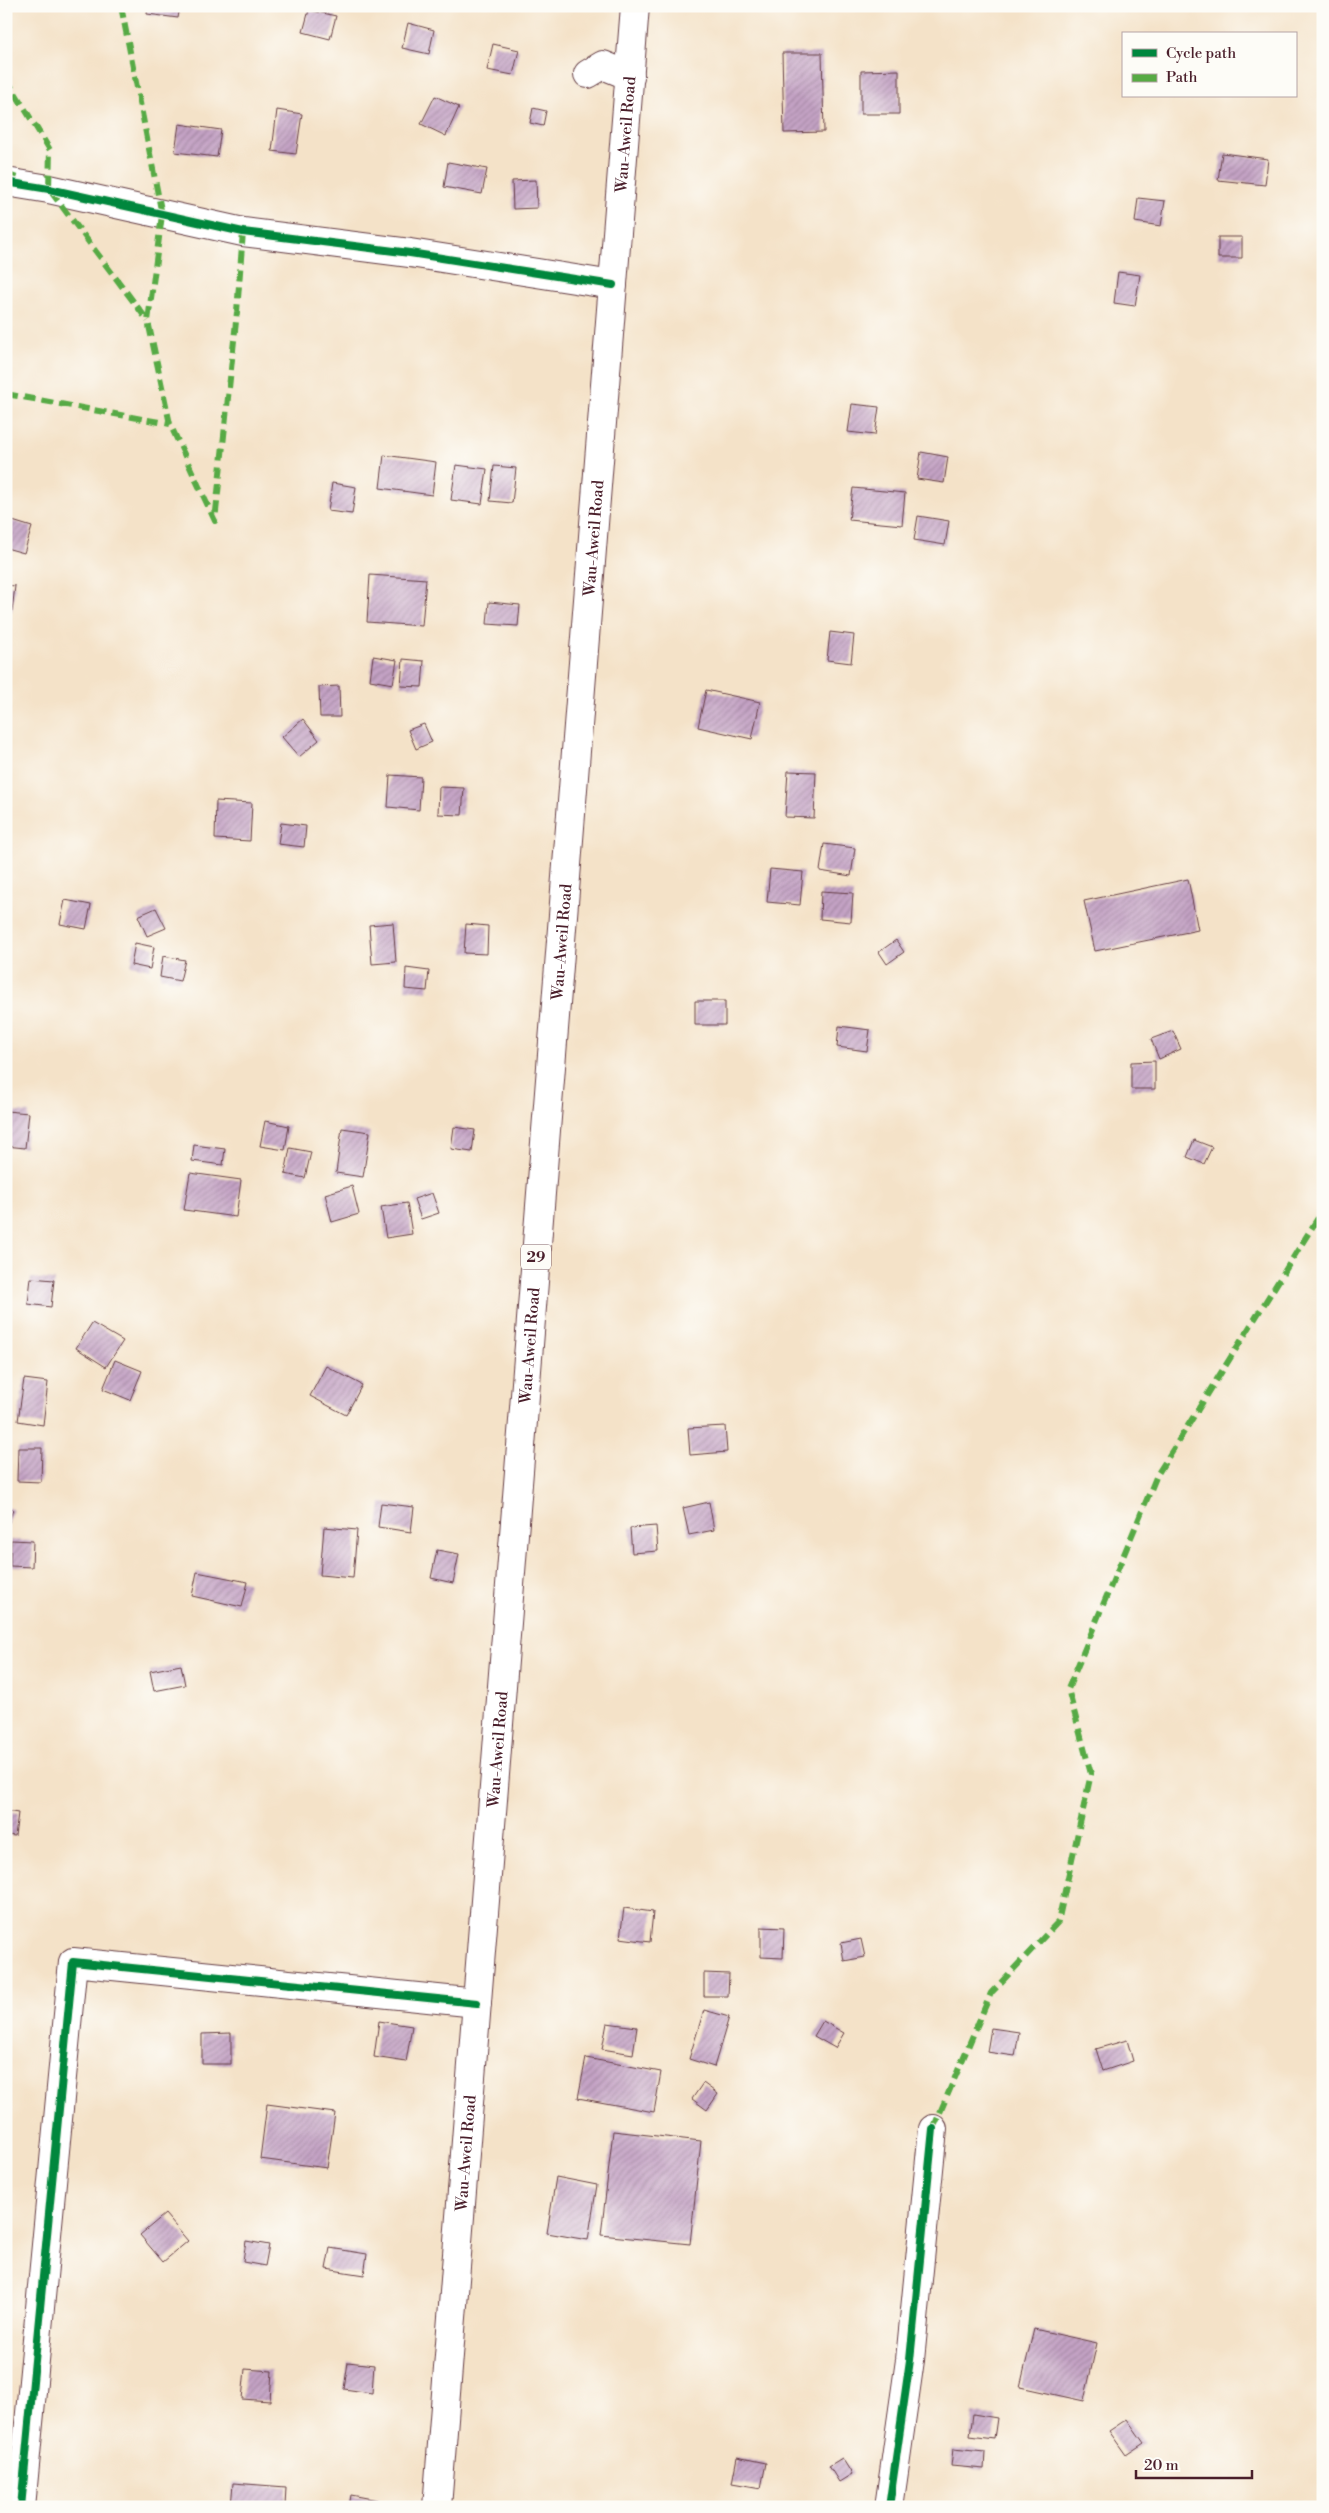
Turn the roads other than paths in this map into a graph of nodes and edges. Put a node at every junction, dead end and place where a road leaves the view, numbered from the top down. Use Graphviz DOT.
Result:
graph roads {
  1 [pos="635,6"];
  2 [pos="588,74"];
  3 [pos="630,76"];
  4 [pos="6,182"];
  5 [pos="613,285"];
  6 [pos="477,2003"];
  7 [pos="933,2128"];
  8 [pos="21,2507"];
  9 [pos="436,2507"];
  10 [pos="889,2507"];
  1 -- 3 [label="main road, Wau-Aweil Road / 29"];
  2 -- 3 [label="main road"];
  3 -- 5 [label="main road, Wau-Aweil Road / 29"];
  4 -- 5 [label="main road"];
  5 -- 6 [label="main road, Wau-Aweil Road / 29"];
  6 -- 8 [label="main road"];
  6 -- 9 [label="main road, Wau-Aweil Road / 29"];
  7 -- 10 [label="main road"];
}
